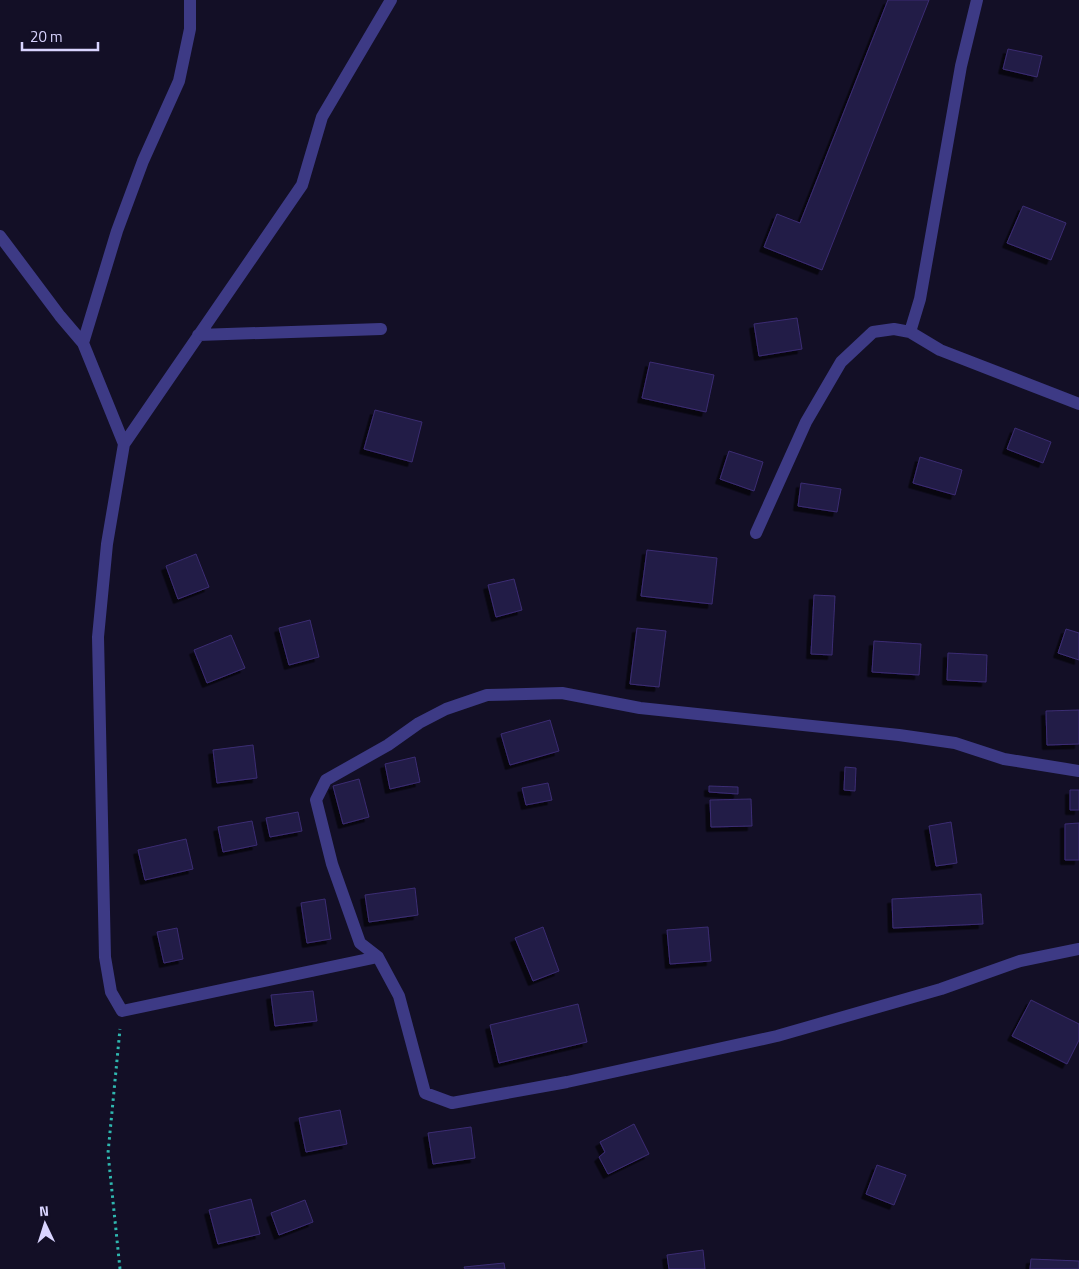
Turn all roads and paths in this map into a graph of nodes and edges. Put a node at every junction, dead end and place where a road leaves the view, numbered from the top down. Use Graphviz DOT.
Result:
graph roads {
  1 [pos="190,0"];
  2 [pos="391,0"];
  3 [pos="977,0"];
  4 [pos="0,236"];
  5 [pos="381,329"];
  6 [pos="910,332"];
  7 [pos="198,335"];
  8 [pos="83,343"];
  9 [pos="1079,404"];
  10 [pos="124,444"];
  11 [pos="756,532"];
  12 [pos="1079,771"];
  13 [pos="1079,950"];
  14 [pos="378,957"];
  15 [pos="122,1011"];
  16 [pos="120,1269"];
  1 -- 8 [label="street"];
  2 -- 7 [label="street"];
  3 -- 6 [label="street"];
  4 -- 8 [label="street"];
  5 -- 7 [label="street"];
  6 -- 9 [label="street"];
  6 -- 11 [label="street"];
  7 -- 10 [label="street"];
  8 -- 10 [label="street"];
  10 -- 15 [label="street"];
  12 -- 14 [label="street"];
  13 -- 14 [label="street"];
  14 -- 15 [label="street"];
  15 -- 16 [label="path"];
}
